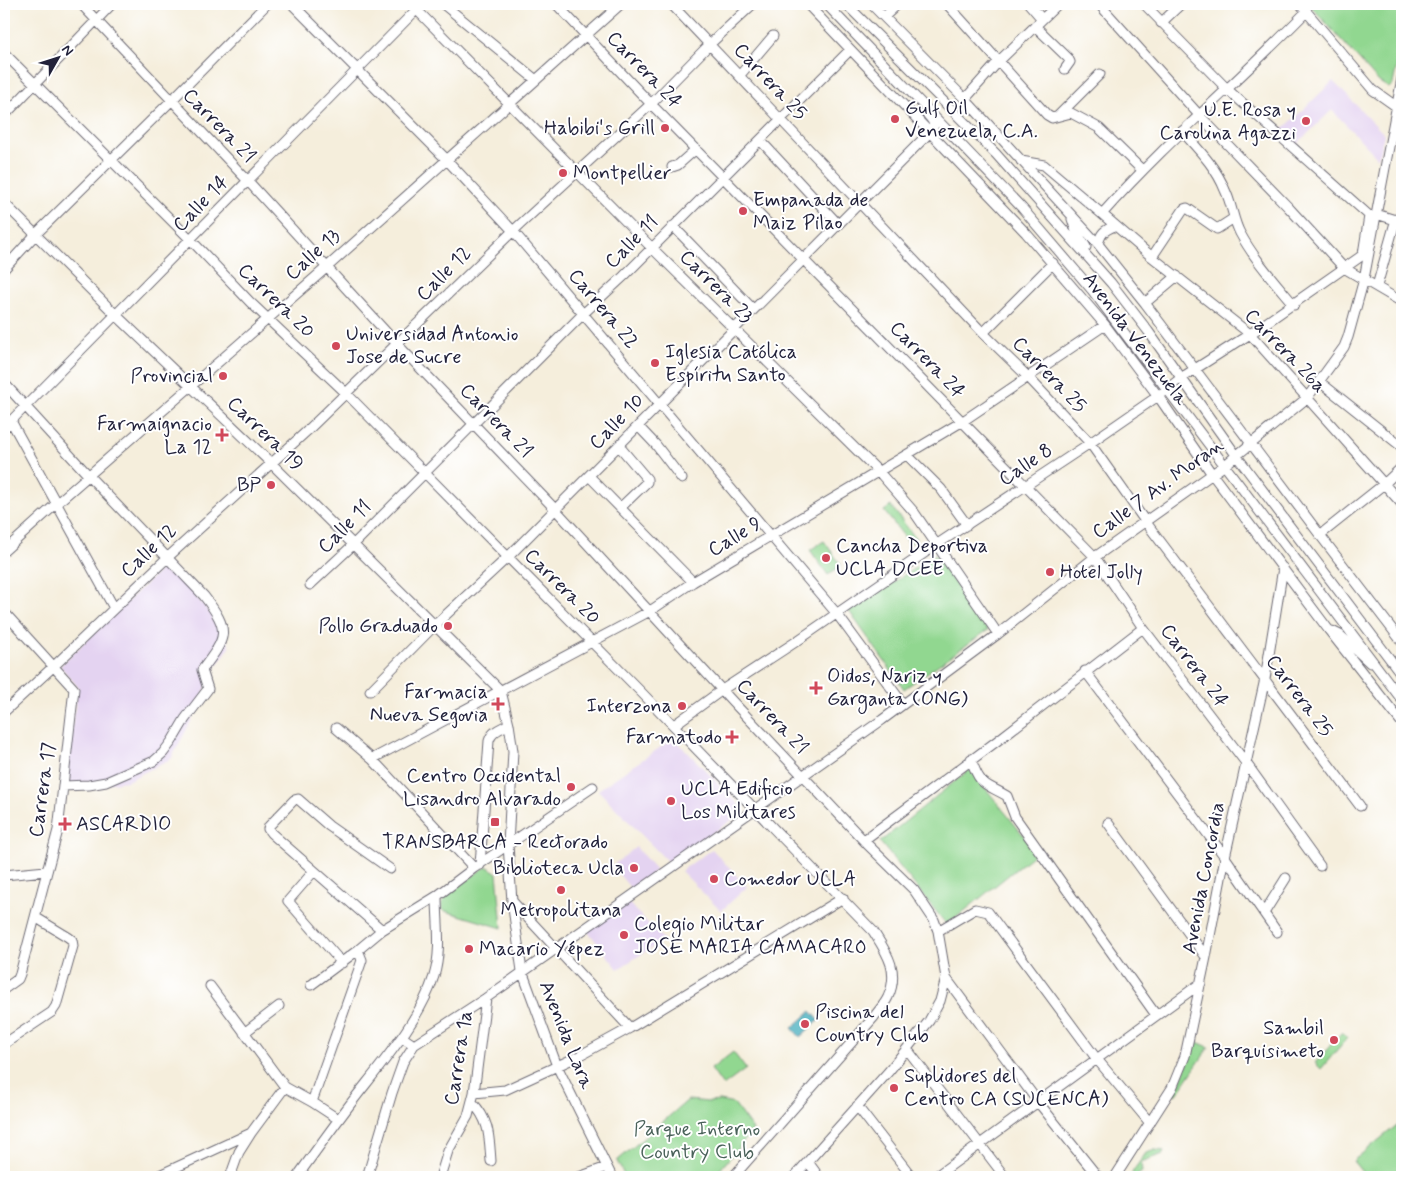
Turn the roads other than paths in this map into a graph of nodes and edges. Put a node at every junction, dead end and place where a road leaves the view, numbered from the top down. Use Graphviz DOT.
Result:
graph roads {
  1 [pos="81,4"];
  2 [pos="112,4"];
  3 [pos="267,4"];
  4 [pos="292,4"];
  5 [pos="443,4"];
  6 [pos="556,4"];
  7 [pos="621,4"];
  8 [pos="671,4"];
  9 [pos="753,4"];
  10 [pos="807,4"];
  11 [pos="826,4"];
  12 [pos="846,4"];
  13 [pos="871,4"];
  14 [pos="898,4"];
  15 [pos="947,4"];
  16 [pos="1029,4"];
  17 [pos="1058,4"];
  18 [pos="1099,4"];
  19 [pos="1144,4"];
  20 [pos="1181,4"];
  21 [pos="416,6"];
  22 [pos="1303,7"];
  23 [pos="884,17"];
  24 [pos="96,19"];
  25 [pos="1042,19"];
  26 [pos="1161,23"];
  27 [pos="1035,26"];
  28 [pos="586,34"];
  29 [pos="773,36"];
  30 [pos="710,44"];
  31 [pos="850,50"];
  32 [pos="4,53"];
  33 [pos="998,62"];
  34 [pos="358,69"];
  35 [pos="1064,69"];
  36 [pos="1100,74"];
  37 [pos="740,75"];
  38 [pos="1402,78"];
  39 [pos="536,80"];
  40 [pos="35,83"];
  41 [pos="1227,89"];
  42 [pos="915,94"];
  43 [pos="965,99"];
  44 [pos="172,101"];
  45 [pos="508,104"];
  46 [pos="651,104"];
  47 [pos="1397,107"];
  48 [pos="4,116"];
  49 [pos="1200,116"];
  50 [pos="1056,117"];
  51 [pos="781,119"];
  52 [pos="1182,131"];
  53 [pos="929,132"];
  54 [pos="760,140"];
  55 [pos="696,150"];
  56 [pos="446,159"];
  57 [pos="112,160"];
  58 [pos="1022,161"];
  59 [pos="672,167"];
  60 [pos="1142,170"];
  61 [pos="577,172"];
  62 [pos="723,176"];
  63 [pos="248,181"];
  64 [pos="4,203"];
  65 [pos="860,203"];
  66 [pos="1071,215"];
  67 [pos="1104,216"];
  68 [pos="1374,217"];
  69 [pos="1234,218"];
  70 [pos="1399,220"];
  71 [pos="838,224"];
  72 [pos="673,226"];
  73 [pos="1115,226"];
  74 [pos="513,231"];
  75 [pos="36,234"];
  76 [pos="191,240"];
  77 [pos="1098,244"];
  78 [pos="652,248"];
  79 [pos="1152,256"];
  80 [pos="803,258"];
  81 [pos="1053,263"];
  82 [pos="1097,267"];
  83 [pos="326,268"];
  84 [pos="1344,268"];
  85 [pos="4,269"];
  86 [pos="1177,276"];
  87 [pos="1364,279"];
  88 [pos="1377,286"];
  89 [pos="1402,302"];
  90 [pos="1145,303"];
  91 [pos="1294,305"];
  92 [pos="753,309"];
  93 [pos="115,314"];
  94 [pos="583,314"];
  95 [pos="267,318"];
  96 [pos="1105,324"];
  97 [pos="734,329"];
  98 [pos="983,333"];
  99 [pos="1250,334"];
  100 [pos="397,344"];
  101 [pos="1196,369"];
  102 [pos="1028,377"];
  103 [pos="1181,378"];
  104 [pos="1320,382"];
  105 [pos="4,383"];
  106 [pos="190,386"];
  107 [pos="1168,388"];
  108 [pos="346,393"];
  109 [pos="1158,396"];
  110 [pos="1307,398"];
  111 [pos="660,403"];
  112 [pos="25,407"];
  113 [pos="963,421"];
  114 [pos="475,423"];
  115 [pos="7,425"];
  116 [pos="638,426"];
  117 [pos="1090,443"];
  118 [pos="1250,444"];
  119 [pos="619,446"];
  120 [pos="1402,447"];
  121 [pos="1236,454"];
  122 [pos="907,455"];
  123 [pos="272,464"];
  124 [pos="1225,465"];
  125 [pos="1402,467"];
  126 [pos="879,472"];
  127 [pos="424,473"];
  128 [pos="1212,474"];
  129 [pos="88,476"];
  130 [pos="589,476"];
  131 [pos="682,479"];
  132 [pos="1384,484"];
  133 [pos="1026,486"];
  134 [pos="56,504"];
  135 [pos="1402,504"];
  136 [pos="620,508"];
  137 [pos="555,509"];
  138 [pos="1145,520"];
  139 [pos="967,525"];
  140 [pos="1320,535"];
  141 [pos="770,536"];
  142 [pos="353,545"];
  143 [pos="936,545"];
  144 [pos="4,551"];
  145 [pos="1095,556"];
  146 [pos="508,557"];
  147 [pos="167,558"];
  148 [pos="1283,568"];
  149 [pos="693,582"];
  150 [pos="310,585"];
  151 [pos="114,608"];
  152 [pos="650,611"];
  153 [pos="4,612"];
  154 [pos="837,614"];
  155 [pos="435,624"];
  156 [pos="1143,628"];
  157 [pos="1328,629"];
  158 [pos="998,634"];
  159 [pos="592,642"];
  160 [pos="1402,642"];
  161 [pos="54,666"];
  162 [pos="1085,671"];
  163 [pos="1402,675"];
  164 [pos="1385,677"];
  165 [pos="1265,679"];
  166 [pos="722,690"];
  167 [pos="370,691"];
  168 [pos="501,691"];
  169 [pos="1402,700"];
  170 [pos="902,704"];
  171 [pos="4,712"];
  172 [pos="1402,723"];
  173 [pos="509,724"];
  174 [pos="674,725"];
  175 [pos="336,728"];
  176 [pos="372,759"];
  177 [pos="971,760"];
  178 [pos="1246,763"];
  179 [pos="803,776"];
  180 [pos="63,786"];
  181 [pos="593,787"];
  182 [pos="1360,806"];
  183 [pos="756,809"];
  184 [pos="1108,823"];
  185 [pos="864,840"];
  186 [pos="508,845"];
  187 [pos="1225,857"];
  188 [pos="1320,866"];
  189 [pos="477,867"];
  190 [pos="390,869"];
  191 [pos="46,871"];
  192 [pos="314,871"];
  193 [pos="4,875"];
  194 [pos="1286,878"];
  195 [pos="436,896"];
  196 [pos="843,898"];
  197 [pos="512,901"];
  198 [pos="1264,913"];
  199 [pos="36,917"];
  200 [pos="382,930"];
  201 [pos="938,931"];
  202 [pos="1278,932"];
  203 [pos="556,949"];
  204 [pos="358,950"];
  205 [pos="1206,957"];
  206 [pos="342,962"];
  207 [pos="522,971"];
  208 [pos="946,978"];
  209 [pos="1201,982"];
  210 [pos="311,985"];
  211 [pos="210,986"];
  212 [pos="4,989"];
  213 [pos="486,998"];
  214 [pos="279,1006"];
  215 [pos="1156,1015"];
  216 [pos="630,1028"];
  217 [pos="244,1033"];
  218 [pos="402,1037"];
  219 [pos="4,1044"];
  220 [pos="414,1045"];
  221 [pos="907,1049"];
  222 [pos="1096,1058"];
  223 [pos="557,1066"];
  224 [pos="285,1087"];
  225 [pos="473,1098"];
  226 [pos="312,1102"];
  227 [pos="1038,1102"];
  228 [pos="857,1106"];
  229 [pos="338,1120"];
  230 [pos="1150,1123"];
  231 [pos="251,1133"];
  232 [pos="979,1144"];
  233 [pos="491,1161"];
  234 [pos="808,1162"];
  235 [pos="607,1168"];
  236 [pos="1120,1173"];
  237 [pos="155,1177"];
  238 [pos="230,1177"];
  239 [pos="297,1177"];
  240 [pos="367,1177"];
  241 [pos="440,1177"];
  242 [pos="579,1177"];
  243 [pos="612,1177"];
  244 [pos="732,1177"];
  245 [pos="794,1177"];
  246 [pos="819,1177"];
  247 [pos="912,1177"];
  248 [pos="935,1177"];
  249 [pos="1004,1177"];
  250 [pos="1098,1177"];
  251 [pos="1115,1177"];
  1 -- 24 [label="street, Carrera 21"];
  2 -- 24 [label="street"];
  3 -- 44 [label="street"];
  4 -- 34 [label="street, Carrera 22"];
  5 -- 39 [label="street"];
  6 -- 28 [label="street, Carrera 24"];
  7 -- 28 [label="street, Calle 13"];
  8 -- 30 [label="street, Carrera 25"];
  9 -- 30 [label="street, Calle 12"];
  10 -- 31 [label="street, Avenida Venezuela"];
  11 -- 42 [label="street, Avenida Venezuela"];
  12 -- 82 [label="street, Avenida Venezuela"];
  13 -- 23 [label="street, Avenida Venezuela"];
  14 -- 23 [label="street"];
  15 -- 33 [label="street"];
  16 -- 25 [label="street"];
  17 -- 25 [label="street"];
  18 -- 49 [label="street"];
  19 -- 26 [label="street"];
  20 -- 26 [label="street"];
  21 -- 34 [label="street, Calle 14"];
  21 -- 45 [label="street, Carrera 23"];
  22 -- 41 [label="street"];
  22 -- 47 [label="street"];
  23 -- 43 [label="street, Avenida Venezuela"];
  24 -- 40 [label="street"];
  24 -- 44 [label="street, Carrera 21"];
  25 -- 27 [label="street"];
  26 -- 41 [label="street"];
  27 -- 33 [label="street"];
  27 -- 35 [label="street"];
  28 -- 39 [label="street, Calle 13"];
  28 -- 46 [label="street, Carrera 24"];
  29 -- 37 [label="street"];
  30 -- 37 [label="street, Carrera 25"];
  30 -- 46 [label="street, Calle 12"];
  31 -- 51 [label="street, Calle 11"];
  31 -- 53 [label="street, Avenida Venezuela"];
  32 -- 40 [label="street, Carrera 20"];
  33 -- 43 [label="street"];
  33 -- 50 [label="street"];
  34 -- 56 [label="street, Carrera 22"];
  34 -- 63 [label="street, Calle 14"];
  36 -- 50 [label="street"];
  37 -- 51 [label="street, Carrera 25"];
  38 -- 47 [label="street, Calle 7 Av. Moran"];
  39 -- 45 [label="street, Calle 13"];
  40 -- 48 [label="street"];
  40 -- 57 [label="street, Carrera 20"];
  41 -- 49 [label="street"];
  41 -- 68 [label="street"];
  42 -- 53 [label="street"];
  42 -- 107 [label="street, Avenida Venezuela"];
  43 -- 58 [label="street, Avenida Venezuela"];
  44 -- 57 [label="street"];
  44 -- 63 [label="street, Carrera 21"];
  45 -- 56 [label="street, Calle 13"];
  45 -- 61 [label="street, Carrera 23"];
  46 -- 55 [label="street, Carrera 24"];
  46 -- 61 [label="street, Calle 12"];
  47 -- 68 [label="street, Calle 7 Av. Moran"];
  49 -- 52 [label="street"];
  49 -- 84 [label="street"];
  50 -- 60 [label="street"];
  51 -- 54 [label="street, Calle 11"];
  51 -- 65 [label="street, Carrera 25"];
  52 -- 60 [label="street"];
  52 -- 69 [label="street"];
  53 -- 65 [label="street, Calle 10"];
  53 -- 81 [label="street, Avenida Venezuela"];
  54 -- 62 [label="street, Calle 11"];
  54 -- 71 [label="street"];
  55 -- 59 [label="street"];
  55 -- 62 [label="street, Carrera 24"];
  56 -- 74 [label="street, Carrera 22"];
  56 -- 83 [label="street, Calle 13"];
  57 -- 75 [label="street"];
  57 -- 76 [label="street, Carrera 20"];
  58 -- 66 [label="street, Avenida Venezuela"];
  58 -- 67 [label="street, Carrera 26a"];
  60 -- 67 [label="street"];
  61 -- 74 [label="street, Calle 12"];
  61 -- 78 [label="street, Carrera 23"];
  62 -- 72 [label="street, Calle 11"];
  62 -- 80 [label="street, Carrera 24"];
  63 -- 76 [label="street, Calle 14"];
  63 -- 83 [label="street, Carrera 21"];
  64 -- 75 [label="street, Carrera 19"];
  65 -- 71 [label="street, Calle 10"];
  65 -- 98 [label="street, Carrera 25"];
  66 -- 77 [label="street, Avenida Venezuela"];
  66 -- 82 [label="street"];
  67 -- 73 [label="street, Carrera 26a"];
  68 -- 70 [label="street"];
  68 -- 84 [label="street, Calle 8"];
  68 -- 87 [label="street, Calle 7 Av. Moran"];
  69 -- 79 [label="street"];
  69 -- 91 [label="street"];
  70 -- 88 [label="street"];
  71 -- 80 [label="street, Calle 10"];
  72 -- 78 [label="street, Calle 11"];
  72 -- 92 [label="street"];
  73 -- 77 [label="street"];
  73 -- 79 [label="street, Carrera 26a"];
  74 -- 94 [label="street, Carrera 22"];
  74 -- 100 [label="street, Calle 12"];
  75 -- 85 [label="street"];
  75 -- 93 [label="street, Carrera 19"];
  76 -- 93 [label="street, Calle 14"];
  76 -- 95 [label="street, Carrera 20"];
  77 -- 90 [label="street, Avenida Venezuela"];
  78 -- 94 [label="street, Calle 11"];
  78 -- 97 [label="street, Carrera 23"];
  79 -- 86 [label="street, Carrera 26a"];
  80 -- 92 [label="street, Calle 10"];
  80 -- 113 [label="street, Carrera 24"];
  81 -- 96 [label="street, Avenida Venezuela"];
  81 -- 98 [label="street"];
  82 -- 103 [label="street, Avenida Venezuela"];
  83 -- 95 [label="street, Calle 13"];
  83 -- 100 [label="street, Carrera 21"];
  84 -- 87 [label="street"];
  84 -- 91 [label="street, Calle 8"];
  86 -- 90 [label="street"];
  86 -- 99 [label="street, Carrera 26a"];
  87 -- 88 [label="street"];
  87 -- 104 [label="street, Calle 7 Av. Moran"];
  88 -- 89 [label="street"];
  90 -- 101 [label="street, Avenida Venezuela"];
  91 -- 99 [label="street, Calle 8"];
  92 -- 97 [label="street, Calle 10"];
  93 -- 106 [label="street, Carrera 19"];
  93 -- 112 [label="street, Calle 14"];
  94 -- 111 [label="street, Carrera 22"];
  94 -- 114 [label="street, Calle 11"];
  95 -- 106 [label="street, Calle 13"];
  95 -- 108 [label="street, Carrera 20"];
  96 -- 102 [label="street, Calle 9"];
  96 -- 109 [label="street, Avenida Venezuela"];
  97 -- 111 [label="street, Calle 10"];
  97 -- 126 [label="street, Carrera 23"];
  98 -- 102 [label="street, Carrera 25"];
  99 -- 101 [label="street, Calle 8"];
  99 -- 110 [label="street, Carrera 26a"];
  100 -- 108 [label="street, Calle 12"];
  100 -- 114 [label="street, Carrera 21"];
  101 -- 103 [label="street, Calle 8"];
  101 -- 118 [label="street, Avenida Venezuela"];
  102 -- 113 [label="street, Calle 9"];
  102 -- 117 [label="street, Carrera 25"];
  103 -- 107 [label="street, Calle 8"];
  103 -- 121 [label="street, Avenida Venezuela"];
  104 -- 110 [label="street, Calle 7 Av. Moran"];
  104 -- 120 [label="street"];
  105 -- 112 [label="street"];
  106 -- 123 [label="street, Carrera 19"];
  106 -- 129 [label="street, Calle 13"];
  107 -- 109 [label="street, Calle 8"];
  107 -- 124 [label="street, Avenida Venezuela"];
  108 -- 123 [label="street, Calle 12"];
  108 -- 127 [label="street, Carrera 20"];
  109 -- 117 [label="street, Calle 8"];
  109 -- 128 [label="street, Avenida Venezuela"];
  110 -- 118 [label="street, Calle 7 Av. Moran"];
  110 -- 132 [label="street, Carrera 26a"];
  111 -- 116 [label="street, Calle 10"];
  111 -- 141 [label="street, Carrera 22"];
  112 -- 115 [label="street, Calle 14"];
  112 -- 129 [label="street"];
  113 -- 122 [label="street, Calle 9"];
  113 -- 133 [label="street, Carrera 24"];
  114 -- 127 [label="street, Calle 11"];
  114 -- 137 [label="street, Carrera 21"];
  115 -- 134 [label="street"];
  116 -- 119 [label="street, Calle 10"];
  116 -- 131 [label="street"];
  117 -- 133 [label="street, Calle 8"];
  117 -- 138 [label="street, Carrera 25"];
  118 -- 121 [label="street, Calle 7 Av. Moran"];
  118 -- 140 [label="street, Avenida Venezuela"];
  119 -- 130 [label="street, Calle 10"];
  119 -- 136 [label="street"];
  121 -- 124 [label="street, Calle 7 Av. Moran"];
  121 -- 163 [label="street, Avenida Venezuela"];
  122 -- 126 [label="street, Calle 9"];
  122 -- 139 [label="street"];
  123 -- 142 [label="street, Carrera 19"];
  123 -- 147 [label="street, Calle 12"];
  124 -- 128 [label="street, Calle 7 Av. Moran"];
  124 -- 164 [label="street, Avenida Venezuela"];
  125 -- 132 [label="street"];
  126 -- 141 [label="street, Calle 9"];
  126 -- 143 [label="street, Carrera 23"];
  127 -- 142 [label="street, Calle 11"];
  127 -- 146 [label="street, Carrera 20"];
  128 -- 138 [label="street, Calle 7 Av. Moran"];
  128 -- 148 [label="street, Avenida Venezuela"];
  129 -- 134 [label="street, Calle 13"];
  129 -- 147 [label="street"];
  130 -- 136 [label="street"];
  130 -- 137 [label="street, Calle 10"];
  132 -- 135 [label="street, Carrera 26a"];
  132 -- 140 [label="street"];
  133 -- 139 [label="street, Calle 8"];
  133 -- 145 [label="street, Carrera 24"];
  134 -- 144 [label="street, Calle 13"];
  134 -- 151 [label="street"];
  136 -- 149 [label="street"];
  137 -- 146 [label="street, Calle 10"];
  137 -- 152 [label="street, Carrera 21"];
  138 -- 145 [label="street, Calle 7 Av. Moran"];
  138 -- 165 [label="street, Carrera 25"];
  139 -- 143 [label="street, Calle 8"];
  140 -- 160 [label="street, Avenida Venezuela"];
  141 -- 149 [label="street, Calle 9"];
  141 -- 154 [label="street, Carrera 22"];
  142 -- 150 [label="street, Calle 11"];
  142 -- 155 [label="street, Carrera 19"];
  143 -- 154 [label="street, Calle 8"];
  143 -- 158 [label="street, Carrera 23"];
  145 -- 156 [label="street, Carrera 24"];
  145 -- 158 [label="street, Calle 7 Av. Moran"];
  146 -- 155 [label="street, Calle 10"];
  146 -- 159 [label="street, Carrera 20"];
  147 -- 151 [label="street, Calle 12"];
  147 -- 180 [label="street"];
  148 -- 157 [label="street, Avenida Venezuela"];
  148 -- 165 [label="street, Avenida Concordia"];
  149 -- 152 [label="street, Calle 9"];
  151 -- 161 [label="street, Calle 12"];
  152 -- 159 [label="street, Calle 9"];
  152 -- 166 [label="street, Carrera 21"];
  153 -- 161 [label="street, Carrera 17"];
  154 -- 166 [label="street, Calle 8"];
  154 -- 170 [label="street, Carrera 22"];
  155 -- 167 [label="street, Calle 10"];
  155 -- 168 [label="street, Carrera 19"];
  156 -- 162 [label="street"];
  156 -- 178 [label="street, Carrera 24"];
  157 -- 164 [label="street"];
  157 -- 172 [label="street, Avenida Venezuela"];
  158 -- 170 [label="street, Calle 7 Av. Moran"];
  159 -- 168 [label="street, Calle 9"];
  159 -- 174 [label="street, Carrera 20"];
  161 -- 171 [label="street, Calle 12"];
  161 -- 180 [label="street, Carrera 17"];
  162 -- 177 [label="street"];
  162 -- 187 [label="street"];
  164 -- 169 [label="street, Avenida Venezuela"];
  165 -- 178 [label="street, Avenida Concordia"];
  165 -- 182 [label="street, Carrera 25"];
  166 -- 174 [label="street, Calle 8"];
  166 -- 179 [label="street, Carrera 21"];
  168 -- 173 [label="street, Avenida Lara"];
  168 -- 176 [label="street, Calle 9"];
  170 -- 179 [label="street, Calle 7 Av. Moran"];
  173 -- 186 [label="street, Avenida Lara"];
  173 -- 189 [label="street"];
  174 -- 183 [label="street, Carrera 20"];
  175 -- 176 [label="street"];
  176 -- 189 [label="street"];
  177 -- 185 [label="street"];
  177 -- 215 [label="street"];
  178 -- 187 [label="street, Avenida Concordia"];
  178 -- 188 [label="street, Carrera 24"];
  179 -- 183 [label="street, Calle 7 Av. Moran"];
  179 -- 185 [label="street, Carrera 21"];
  180 -- 191 [label="street, Carrera 17"];
  181 -- 186 [label="street"];
  183 -- 196 [label="street, Carrera 20"];
  183 -- 203 [label="street, Carrera 1a"];
  184 -- 205 [label="street"];
  185 -- 201 [label="street, Carrera 21"];
  186 -- 189 [label="street"];
  186 -- 197 [label="street, Avenida Lara"];
  187 -- 198 [label="street"];
  187 -- 205 [label="street, Avenida Concordia"];
  189 -- 195 [label="street"];
  190 -- 192 [label="street"];
  191 -- 193 [label="street"];
  191 -- 199 [label="street, Carrera 17"];
  192 -- 200 [label="street"];
  192 -- 206 [label="street"];
  194 -- 198 [label="street"];
  195 -- 200 [label="street"];
  195 -- 218 [label="street"];
  196 -- 216 [label="street"];
  196 -- 244 [label="street, Carrera 20"];
  197 -- 203 [label="street"];
  197 -- 207 [label="street, Avenida Lara"];
  198 -- 202 [label="street"];
  199 -- 212 [label="street, Carrera 17"];
  199 -- 219 [label="street"];
  200 -- 204 [label="street"];
  201 -- 208 [label="street, Carrera 21"];
  201 -- 222 [label="street"];
  203 -- 207 [label="street, Carrera 1a"];
  203 -- 216 [label="street"];
  204 -- 206 [label="street"];
  204 -- 226 [label="street"];
  205 -- 209 [label="street, Avenida Concordia"];
  206 -- 210 [label="street"];
  207 -- 213 [label="street, Carrera 1a"];
  207 -- 223 [label="street, Avenida Lara"];
  208 -- 221 [label="street"];
  208 -- 227 [label="street"];
  209 -- 215 [label="street"];
  209 -- 230 [label="street, Avenida Concordia"];
  211 -- 217 [label="street"];
  213 -- 220 [label="street"];
  213 -- 225 [label="street, Carrera 1a"];
  214 -- 217 [label="street"];
  215 -- 222 [label="street"];
  216 -- 223 [label="street"];
  217 -- 224 [label="street"];
  218 -- 220 [label="street"];
  218 -- 229 [label="street"];
  220 -- 240 [label="street"];
  221 -- 228 [label="street"];
  221 -- 232 [label="street"];
  222 -- 227 [label="street"];
  222 -- 230 [label="street"];
  223 -- 225 [label="street"];
  223 -- 235 [label="street, Avenida Lara"];
  224 -- 226 [label="street"];
  224 -- 231 [label="street"];
  225 -- 233 [label="street"];
  225 -- 241 [label="street, Carrera 1a"];
  226 -- 229 [label="street"];
  227 -- 232 [label="street"];
  227 -- 250 [label="street"];
  228 -- 234 [label="street"];
  228 -- 247 [label="street"];
  229 -- 239 [label="street"];
  230 -- 236 [label="street, Avenida Concordia"];
  231 -- 237 [label="street"];
  231 -- 238 [label="street"];
  232 -- 248 [label="street"];
  232 -- 249 [label="street"];
  234 -- 245 [label="street"];
  234 -- 246 [label="street"];
  235 -- 242 [label="street"];
  235 -- 243 [label="street, Avenida Lara"];
  236 -- 251 [label="street, Avenida Concordia"];
}
